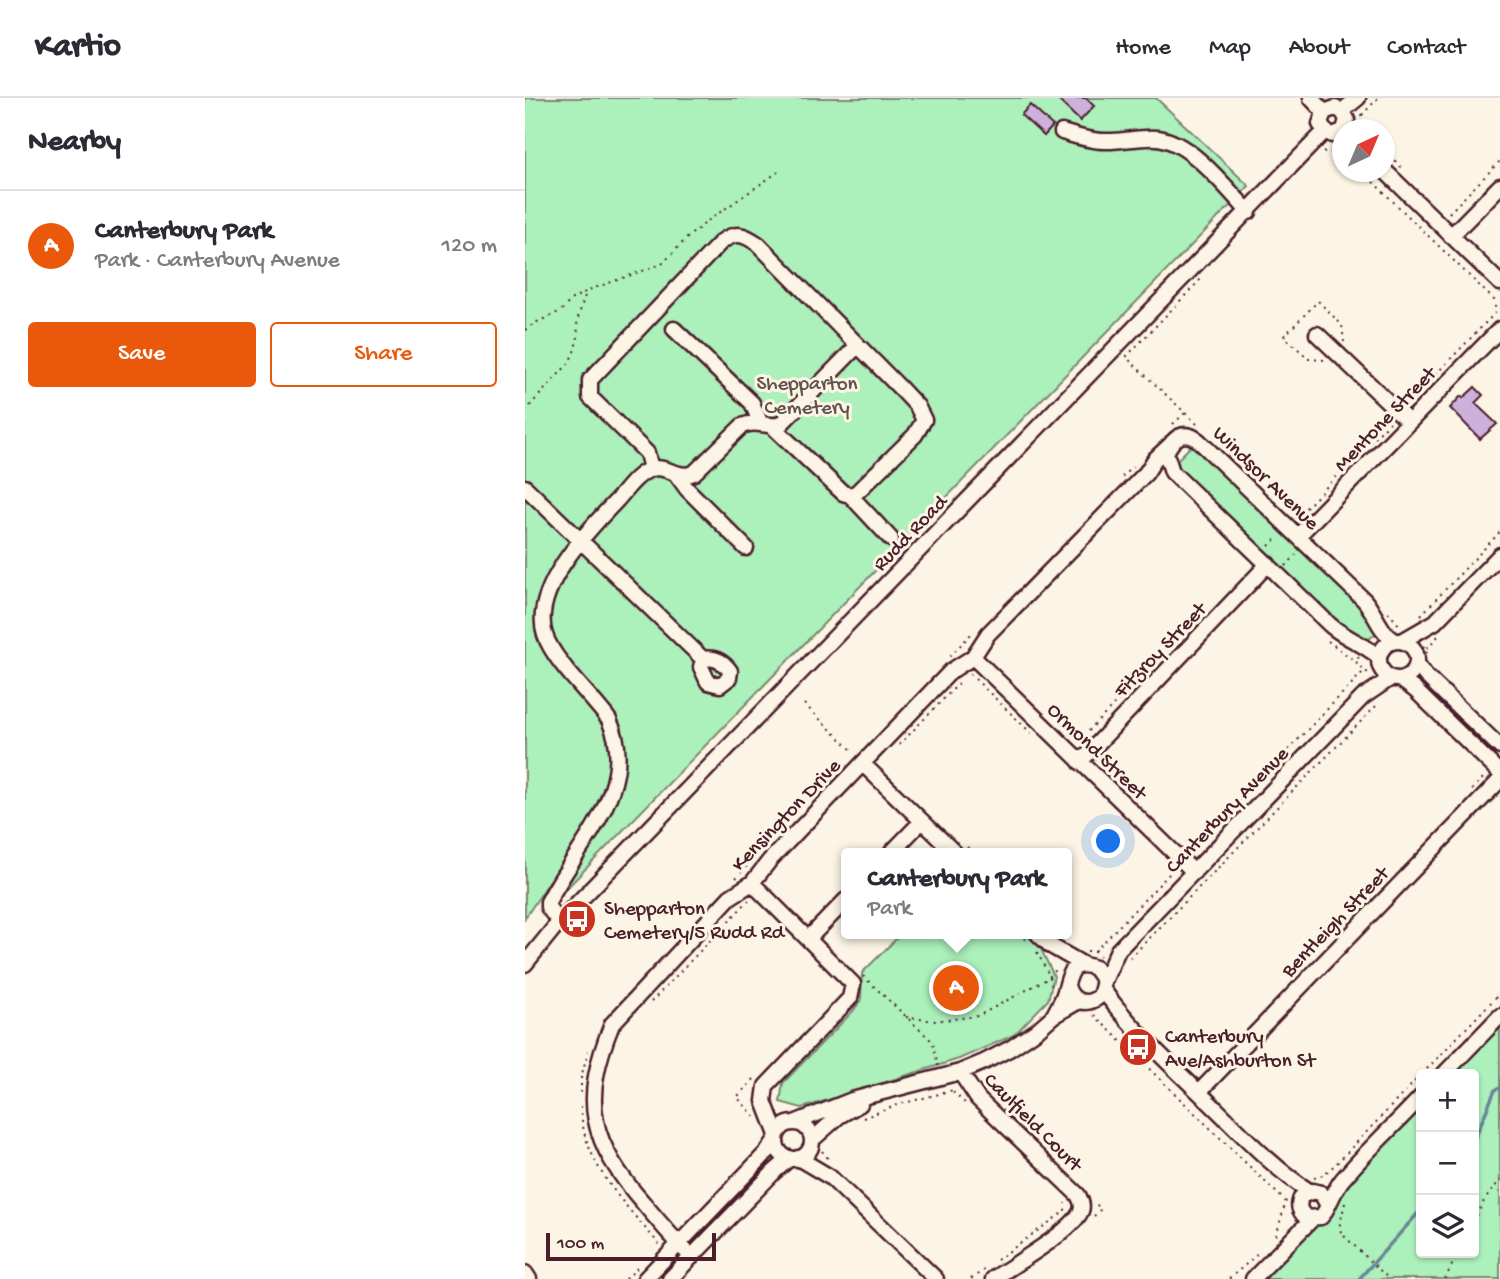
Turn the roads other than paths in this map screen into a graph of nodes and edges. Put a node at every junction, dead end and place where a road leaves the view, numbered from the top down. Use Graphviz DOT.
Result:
graph roads {
  1 [pos="1311,98"];
  2 [pos="1357,98"];
  3 [pos="1342,111"];
  4 [pos="1324,112"];
  5 [pos="1347,119"];
  6 [pos="1325,131"];
  7 [pos="1062,132"];
  8 [pos="1332,135"];
  9 [pos="1395,182"];
  10 [pos="1500,186"];
  11 [pos="1249,212"];
  12 [pos="1451,236"];
  13 [pos="1500,283"];
  14 [pos="674,329"];
  15 [pos="1500,329"];
  16 [pos="1317,334"];
  17 [pos="858,345"];
  18 [pos="1404,417"];
  19 [pos="765,424"];
  20 [pos="1168,439"];
  21 [pos="1141,468"];
  22 [pos="651,469"];
  23 [pos="1172,472"];
  24 [pos="676,474"];
  25 [pos="525,487"];
  26 [pos="850,495"];
  27 [pos="1297,535"];
  28 [pos="891,539"];
  29 [pos="580,540"];
  30 [pos="746,548"];
  31 [pos="1500,555"];
  32 [pos="1268,565"];
  33 [pos="1409,649"];
  34 [pos="973,657"];
  35 [pos="1375,657"];
  36 [pos="703,659"];
  37 [pos="1396,679"];
  38 [pos="1363,697"];
  39 [pos="1500,747"];
  40 [pos="857,762"];
  41 [pos="1080,762"];
  42 [pos="1500,773"];
  43 [pos="1500,780"];
  44 [pos="922,821"];
  45 [pos="896,848"];
  46 [pos="950,848"];
  47 [pos="1193,872"];
  48 [pos="752,883"];
  49 [pos="841,905"];
  50 [pos="559,922"];
  51 [pos="809,939"];
  52 [pos="1034,939"];
  53 [pos="1122,956"];
  54 [pos="1093,960"];
  55 [pos="525,964"];
  56 [pos="1067,971"];
  57 [pos="1103,986"];
  58 [pos="1087,1006"];
  59 [pos="1053,1016"];
  60 [pos="1500,1016"];
  61 [pos="1122,1017"];
  62 [pos="1449,1069"];
  63 [pos="960,1072"];
  64 [pos="1199,1092"];
  65 [pos="876,1095"];
  66 [pos="1416,1102"];
  67 [pos="768,1109"];
  68 [pos="791,1124"];
  69 [pos="776,1137"];
  70 [pos="815,1146"];
  71 [pos="794,1158"];
  72 [pos="1350,1171"];
  73 [pos="830,1177"];
  74 [pos="1300,1197"];
  75 [pos="1327,1204"];
  76 [pos="1312,1219"];
  77 [pos="1281,1242"];
  78 [pos="678,1244"];
  79 [pos="692,1257"];
  80 [pos="640,1274"];
  81 [pos="670,1279"];
  82 [pos="936,1279"];
  83 [pos="993,1279"];
  84 [pos="1253,1279"];
  1 -- 4 [label="street"];
  2 -- 3 [label="street"];
  3 -- 4 [label="street"];
  3 -- 5 [label="street"];
  4 -- 6 [label="street"];
  6 -- 8 [label="street"];
  6 -- 11 [label="street, Rudd Road"];
  7 -- 11 [label="street"];
  9 -- 12 [label="street"];
  10 -- 12 [label="street"];
  11 -- 50 [label="street, Rudd Road"];
  12 -- 13 [label="street"];
  14 -- 19 [label="street"];
  15 -- 18 [label="street, Mentone Street"];
  16 -- 18 [label="street"];
  17 -- 19 [label="street"];
  17 -- 22 [label="street"];
  17 -- 26 [label="street"];
  18 -- 27 [label="street, Mentone Street"];
  19 -- 24 [label="street"];
  19 -- 26 [label="street"];
  20 -- 21 [label="street, Kensington Drive"];
  20 -- 23 [label="street"];
  20 -- 27 [label="street, Windsor Avenue"];
  21 -- 23 [label="street"];
  21 -- 34 [label="street, Kensington Drive"];
  22 -- 24 [label="street"];
  22 -- 29 [label="street"];
  23 -- 32 [label="street"];
  24 -- 30 [label="street"];
  25 -- 29 [label="street"];
  26 -- 28 [label="street"];
  27 -- 33 [label="street, Windsor Avenue"];
  29 -- 36 [label="street"];
  29 -- 50 [label="street"];
  31 -- 33 [label="street"];
  32 -- 35 [label="street"];
  32 -- 41 [label="street, Fitzroy Street"];
  33 -- 35 [label="street"];
  33 -- 37 [label="street"];
  33 -- 39 [label="street, Windsor Avenue"];
  34 -- 40 [label="street, Kensington Drive"];
  34 -- 41 [label="street, Ormond Street"];
  35 -- 37 [label="street"];
  35 -- 38 [label="street, Canterbury Avenue"];
  37 -- 38 [label="street, Canterbury Avenue"];
  37 -- 42 [label="street"];
  38 -- 47 [label="street, Canterbury Avenue"];
  40 -- 44 [label="street"];
  40 -- 48 [label="street, Kensington Drive"];
  41 -- 47 [label="street, Ormond Street"];
  43 -- 64 [label="street, Bentleigh Street"];
  44 -- 45 [label="street"];
  44 -- 46 [label="street"];
  47 -- 53 [label="street, Canterbury Avenue"];
  48 -- 51 [label="street"];
  48 -- 78 [label="street, Kensington Drive"];
  49 -- 51 [label="street"];
  50 -- 55 [label="street, Rudd Road"];
  51 -- 67 [label="street"];
  52 -- 56 [label="street"];
  53 -- 54 [label="street, Canterbury Avenue"];
  53 -- 57 [label="street, Canterbury Avenue"];
  54 -- 56 [label="street, Canterbury Avenue"];
  54 -- 57 [label="street"];
  56 -- 58 [label="street"];
  56 -- 59 [label="street"];
  57 -- 58 [label="street"];
  57 -- 61 [label="street"];
  58 -- 59 [label="street"];
  58 -- 61 [label="street"];
  59 -- 63 [label="street"];
  60 -- 62 [label="street"];
  61 -- 64 [label="street"];
  63 -- 65 [label="street"];
  63 -- 83 [label="street, Caulfield Court"];
  64 -- 74 [label="street"];
  65 -- 68 [label="street"];
  65 -- 70 [label="street"];
  66 -- 72 [label="street"];
  67 -- 68 [label="street"];
  67 -- 69 [label="street"];
  68 -- 69 [label="street"];
  68 -- 70 [label="street"];
  69 -- 71 [label="street"];
  69 -- 78 [label="street"];
  70 -- 71 [label="street"];
  70 -- 73 [label="street"];
  71 -- 73 [label="street"];
  71 -- 79 [label="street"];
  72 -- 74 [label="street"];
  72 -- 75 [label="street"];
  73 -- 82 [label="street"];
  74 -- 75 [label="street"];
  74 -- 76 [label="street"];
  74 -- 77 [label="street"];
  75 -- 76 [label="street"];
  76 -- 77 [label="street"];
  77 -- 84 [label="street"];
  78 -- 79 [label="street, Kensington Drive"];
  78 -- 80 [label="street"];
  79 -- 81 [label="street"];
}
